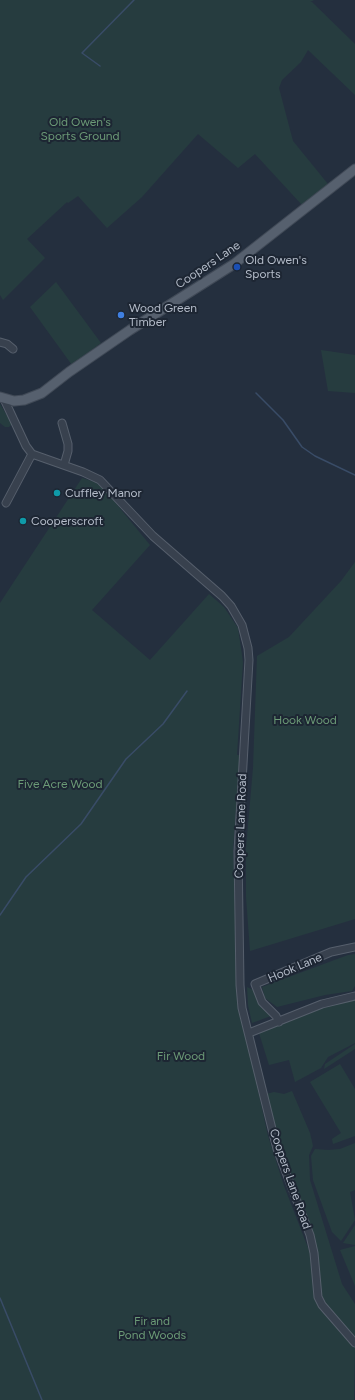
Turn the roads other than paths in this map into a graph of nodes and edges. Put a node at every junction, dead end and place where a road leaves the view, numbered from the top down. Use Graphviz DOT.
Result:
graph roads {
  1 [pos="355,169"];
  2 [pos="0,342"];
  3 [pos="13,349"];
  4 [pos="2,398"];
  5 [pos="62,422"];
  6 [pos="32,454"];
  7 [pos="64,466"];
  8 [pos="6,503"];
  9 [pos="355,947"];
  10 [pos="355,996"];
  11 [pos="279,1022"];
  12 [pos="249,1033"];
  13 [pos="355,1343"];
  1 -- 4 [label="main road, Coopers Lane"];
  2 -- 3 [label="street"];
  4 -- 6 [label="street"];
  5 -- 7 [label="street"];
  6 -- 7 [label="street, Coopers Lane Road"];
  6 -- 8 [label="street"];
  7 -- 12 [label="street, Coopers Lane Road"];
  9 -- 11 [label="street, Hook Lane"];
  10 -- 11 [label="street"];
  11 -- 12 [label="street"];
  12 -- 13 [label="street, Coopers Lane Road"];
}
